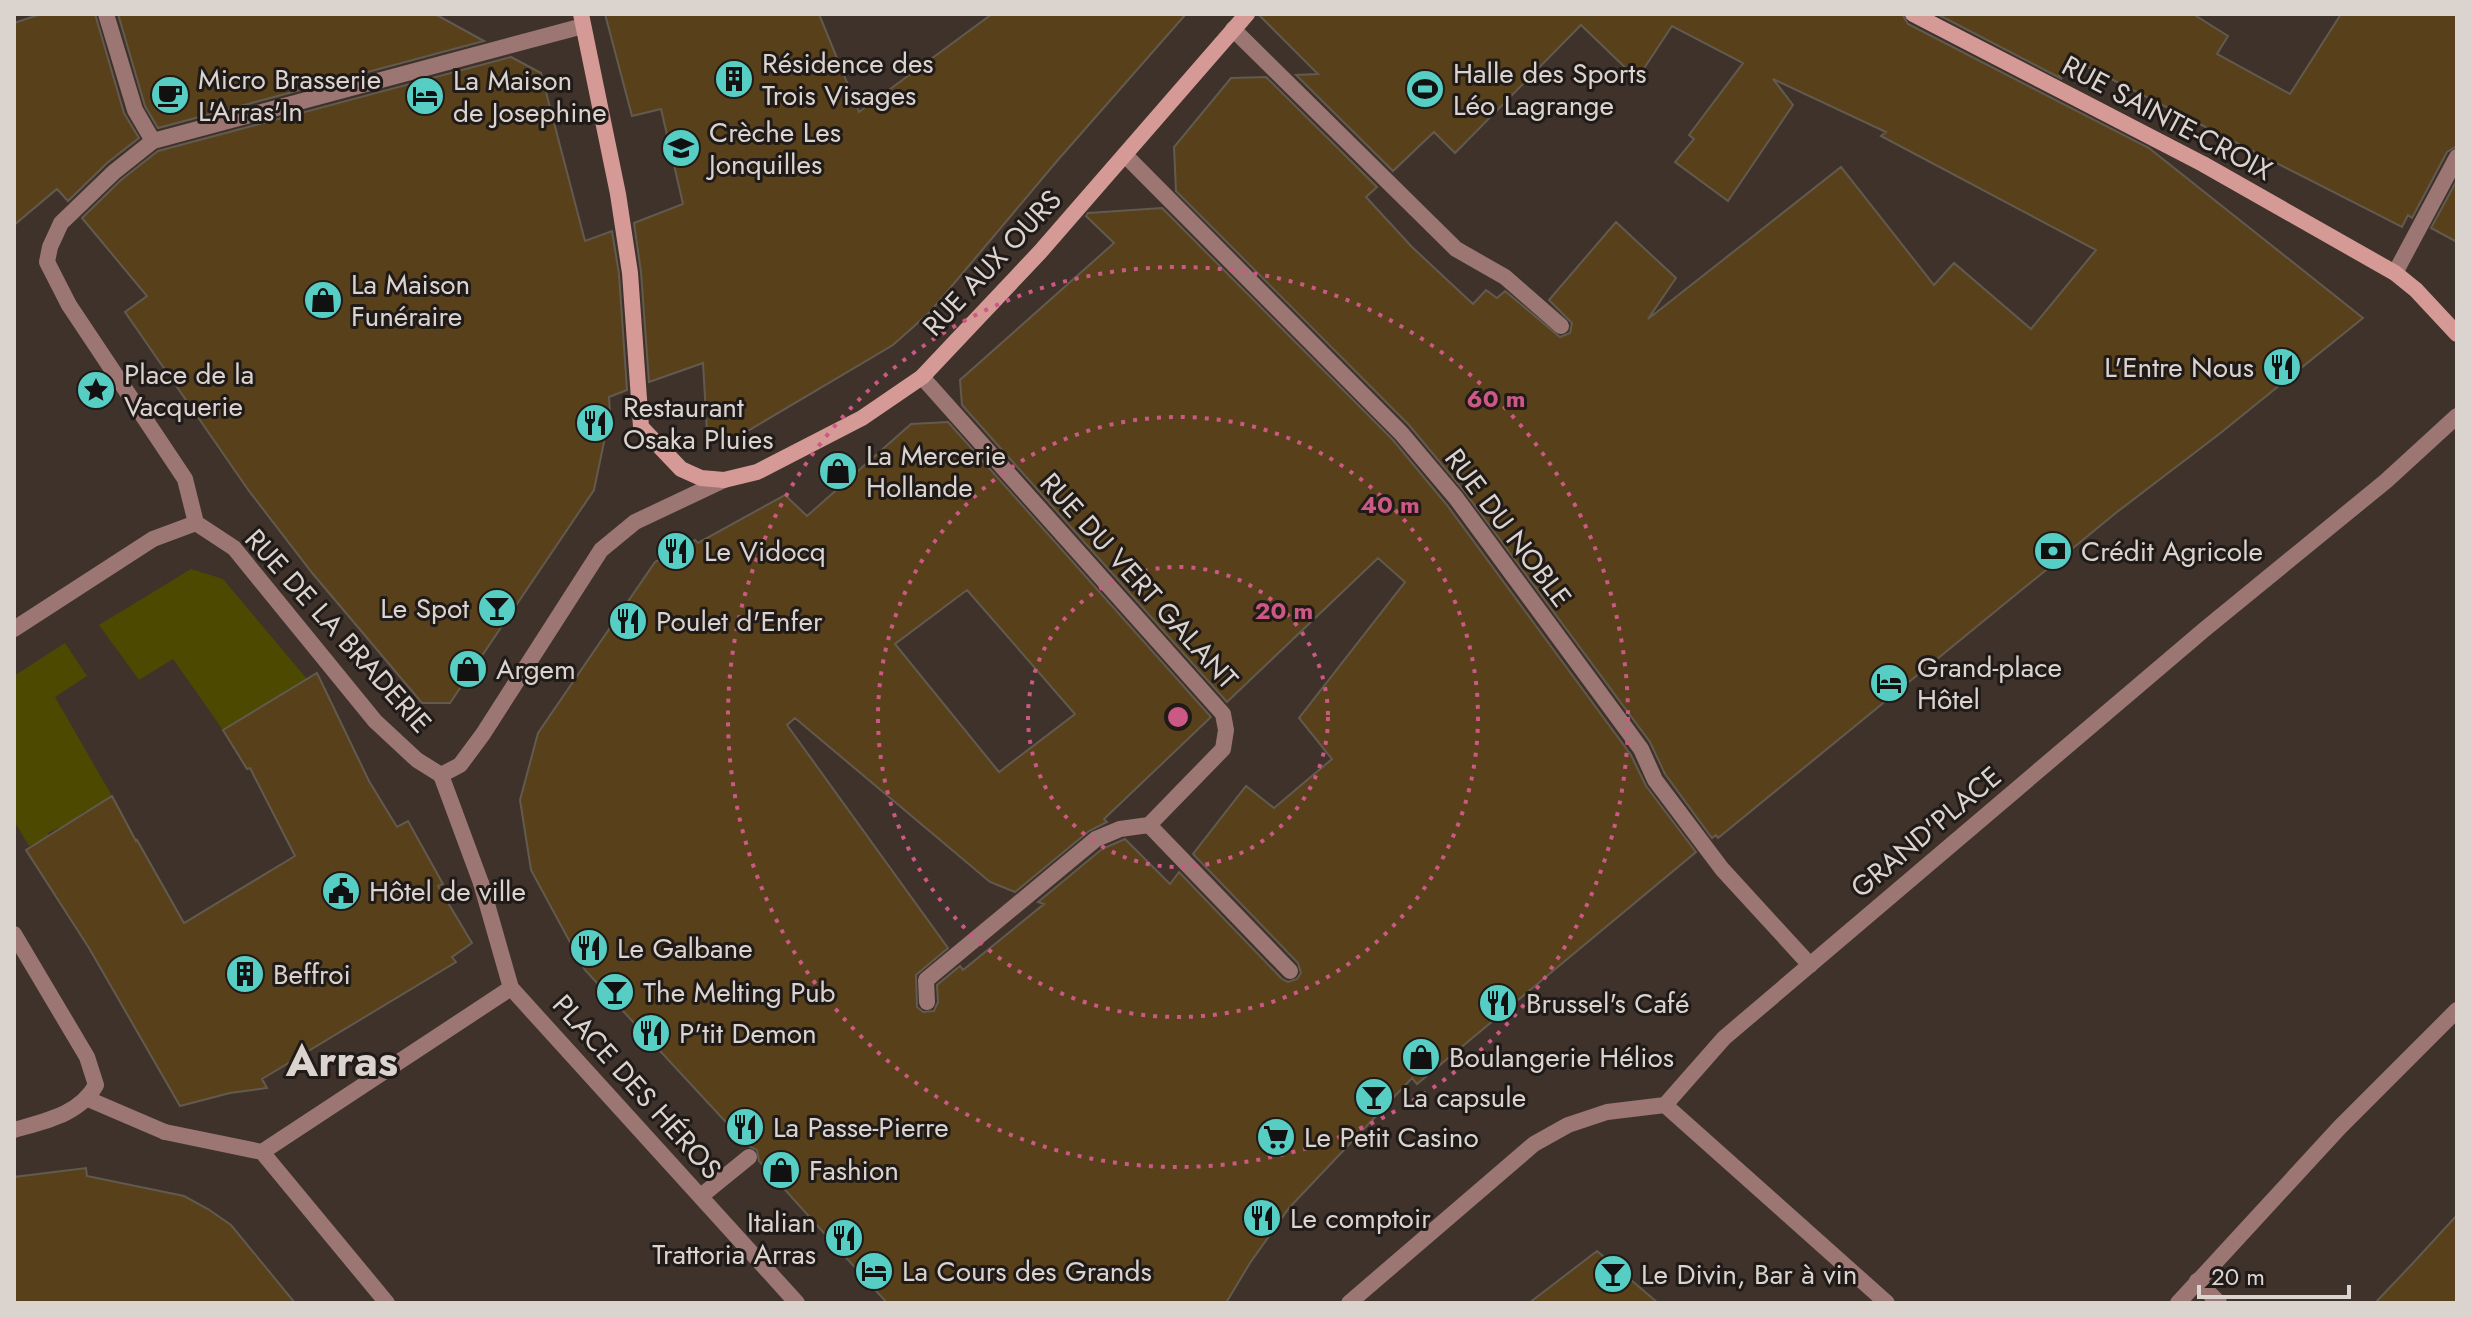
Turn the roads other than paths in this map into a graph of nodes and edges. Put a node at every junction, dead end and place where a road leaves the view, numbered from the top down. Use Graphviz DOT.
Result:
graph roads {
  1 [pos="106,14"];
  2 [pos="1247,14"];
  3 [pos="1913,14"];
  4 [pos="582,20"];
  5 [pos="1233,29"];
  6 [pos="153,141"];
  7 [pos="1125,155"];
  8 [pos="2457,157"];
  9 [pos="2395,273"];
  10 [pos="1561,326"];
  11 [pos="2457,334"];
  12 [pos="922,377"];
  13 [pos="2457,416"];
  14 [pos="724,480"];
  15 [pos="196,523"];
  16 [pos="14,629"];
  17 [pos="441,775"];
  18 [pos="1149,825"];
  19 [pos="14,934"];
  20 [pos="1810,965"];
  21 [pos="1290,971"];
  22 [pos="511,988"];
  23 [pos="927,1002"];
  24 [pos="2457,1010"];
  25 [pos="88,1099"];
  26 [pos="1665,1105"];
  27 [pos="14,1130"];
  28 [pos="262,1152"];
  29 [pos="749,1157"];
  30 [pos="701,1196"];
  31 [pos="2197,1281"];
  32 [pos="387,1303"];
  33 [pos="797,1303"];
  34 [pos="1349,1303"];
  35 [pos="1887,1303"];
  36 [pos="2178,1303"];
  37 [pos="2219,1303"];
  1 -- 6 [label="street"];
  2 -- 5 [label="street, RUE AUX OURS"];
  3 -- 9 [label="street, RUE SAINTE-CROIX"];
  4 -- 6 [label="street"];
  4 -- 14 [label="street"];
  5 -- 7 [label="street, RUE AUX OURS"];
  5 -- 10 [label="street"];
  6 -- 15 [label="street"];
  7 -- 12 [label="street, RUE AUX OURS"];
  7 -- 20 [label="street, RUE DU NOBLE"];
  8 -- 9 [label="street"];
  9 -- 11 [label="street, RUE SAINTE-CROIX"];
  12 -- 14 [label="street, RUE AUX OURS"];
  12 -- 18 [label="street, RUE DU VERT GALANT"];
  13 -- 20 [label="street, GRAND'PLACE"];
  14 -- 17 [label="street"];
  15 -- 16 [label="street"];
  15 -- 17 [label="street, RUE DE LA BRADERIE"];
  17 -- 22 [label="street, PLACE DES HÉROS"];
  18 -- 21 [label="street"];
  18 -- 23 [label="street"];
  19 -- 25 [label="street"];
  20 -- 26 [label="street, GRAND'PLACE"];
  22 -- 28 [label="street"];
  22 -- 30 [label="street, PLACE DES HÉROS"];
  24 -- 31 [label="street"];
  25 -- 27 [label="street"];
  25 -- 28 [label="street"];
  26 -- 34 [label="street"];
  26 -- 35 [label="street"];
  28 -- 32 [label="street"];
  29 -- 30 [label="street"];
  30 -- 33 [label="street, PLACE DES HÉROS"];
  31 -- 36 [label="street"];
  31 -- 37 [label="street"];
}
